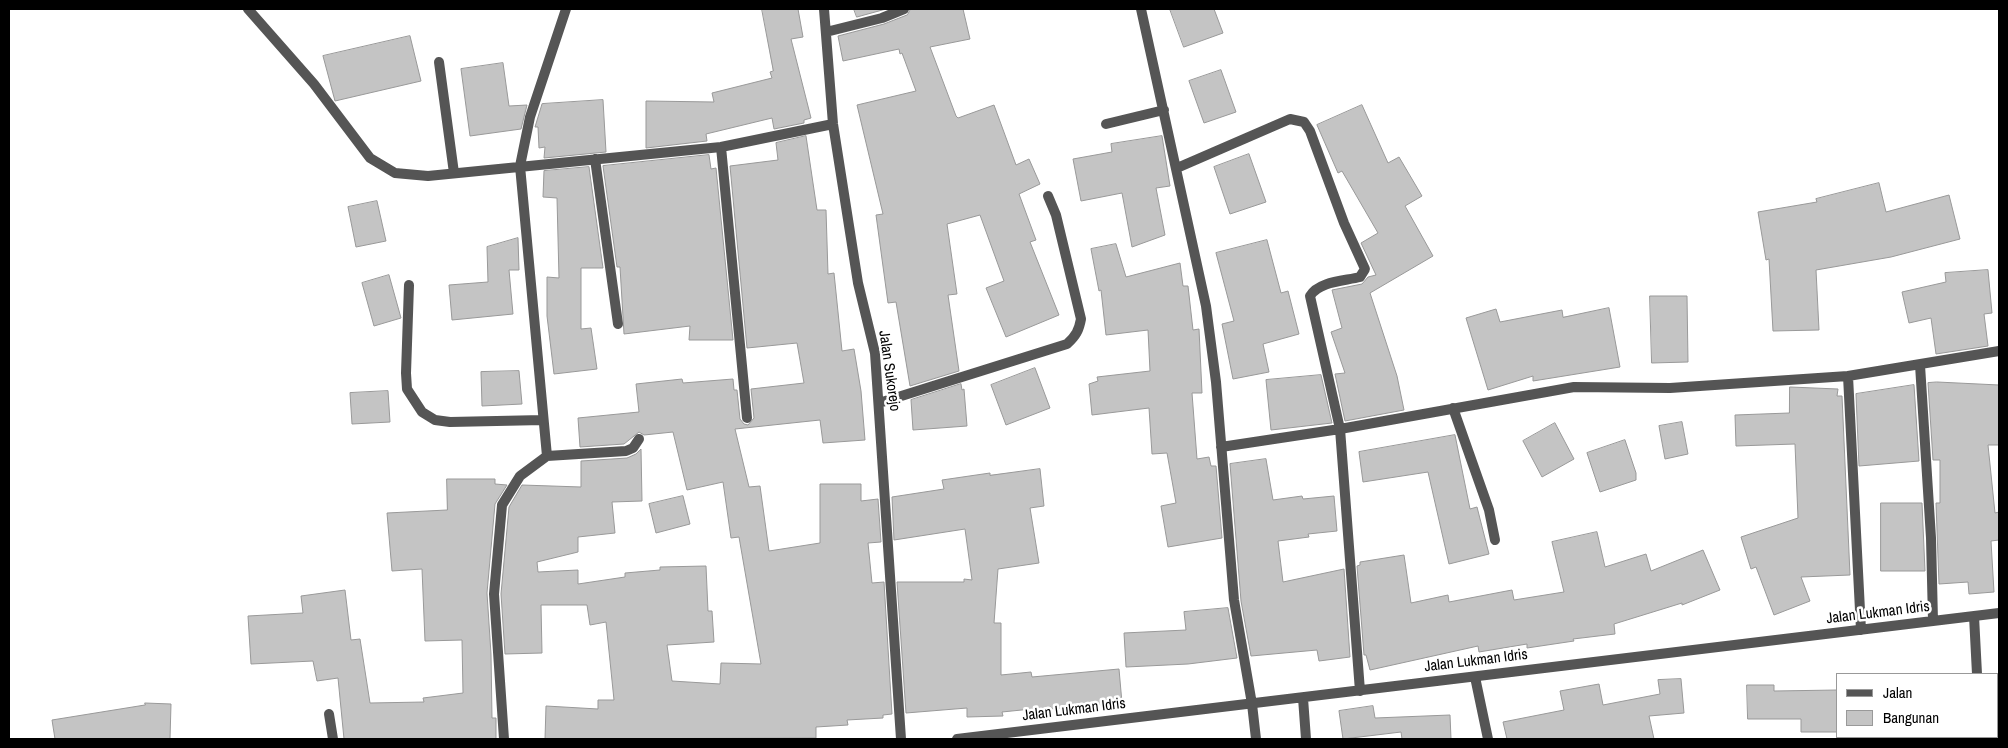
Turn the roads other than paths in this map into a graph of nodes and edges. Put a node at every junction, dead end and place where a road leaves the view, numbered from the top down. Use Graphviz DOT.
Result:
graph roads {
  1 [pos="248,9"];
  2 [pos="566,9"];
  3 [pos="824,9"];
  4 [pos="904,9"];
  5 [pos="1141,9"];
  6 [pos="826,32"];
  7 [pos="439,62"];
  8 [pos="1164,110"];
  9 [pos="833,124"];
  10 [pos="1106,124"];
  11 [pos="721,147"];
  12 [pos="595,159"];
  13 [pos="520,166"];
  14 [pos="1177,168"];
  15 [pos="454,173"];
  16 [pos="1048,196"];
  17 [pos="409,285"];
  18 [pos="618,324"];
  19 [pos="1999,351"];
  20 [pos="1920,365"];
  21 [pos="1848,376"];
  22 [pos="879,403"];
  23 [pos="1453,408"];
  24 [pos="747,418"];
  25 [pos="543,420"];
  26 [pos="1340,429"];
  27 [pos="639,439"];
  28 [pos="1220,447"];
  29 [pos="547,456"];
  30 [pos="1495,540"];
  31 [pos="1999,613"];
  32 [pos="1974,616"];
  33 [pos="1933,621"];
  34 [pos="1861,630"];
  35 [pos="1976,673"];
  36 [pos="1475,676"];
  37 [pos="1360,691"];
  38 [pos="1302,698"];
  39 [pos="1252,704"];
  40 [pos="329,714"];
  41 [pos="334,739"];
  42 [pos="504,739"];
  43 [pos="901,739"];
  44 [pos="957,739"];
  45 [pos="1256,739"];
  46 [pos="1306,739"];
  47 [pos="1488,739"];
  1 -- 15 [label="street"];
  2 -- 13 [label="street"];
  3 -- 6 [label="street, Jalan Sukorejo"];
  4 -- 6 [label="street"];
  5 -- 8 [label="street"];
  6 -- 9 [label="street, Jalan Sukorejo"];
  7 -- 15 [label="street"];
  8 -- 10 [label="street"];
  8 -- 14 [label="street"];
  9 -- 11 [label="street"];
  9 -- 22 [label="street, Jalan Sukorejo"];
  11 -- 12 [label="street"];
  11 -- 24 [label="street"];
  12 -- 13 [label="street"];
  12 -- 18 [label="street"];
  13 -- 15 [label="street"];
  13 -- 25 [label="street"];
  14 -- 26 [label="street"];
  14 -- 28 [label="street"];
  16 -- 22 [label="street"];
  17 -- 25 [label="street"];
  19 -- 20 [label="street"];
  20 -- 21 [label="street"];
  20 -- 33 [label="street"];
  21 -- 23 [label="street"];
  21 -- 34 [label="street"];
  22 -- 43 [label="street, Jalan Sukorejo"];
  23 -- 26 [label="street"];
  23 -- 30 [label="street"];
  25 -- 29 [label="street"];
  26 -- 28 [label="street"];
  26 -- 37 [label="street"];
  27 -- 29 [label="street"];
  28 -- 39 [label="street"];
  29 -- 42 [label="street"];
  31 -- 32 [label="street, Jalan Lukman Idris"];
  32 -- 33 [label="street, Jalan Lukman Idris"];
  32 -- 35 [label="street"];
  33 -- 34 [label="street, Jalan Lukman Idris"];
  34 -- 36 [label="street, Jalan Lukman Idris"];
  36 -- 37 [label="street, Jalan Lukman Idris"];
  36 -- 47 [label="street"];
  37 -- 38 [label="street, Jalan Lukman Idris"];
  38 -- 39 [label="street, Jalan Lukman Idris"];
  38 -- 46 [label="street"];
  39 -- 44 [label="street, Jalan Lukman Idris"];
  39 -- 45 [label="street"];
  40 -- 41 [label="street"];
}
